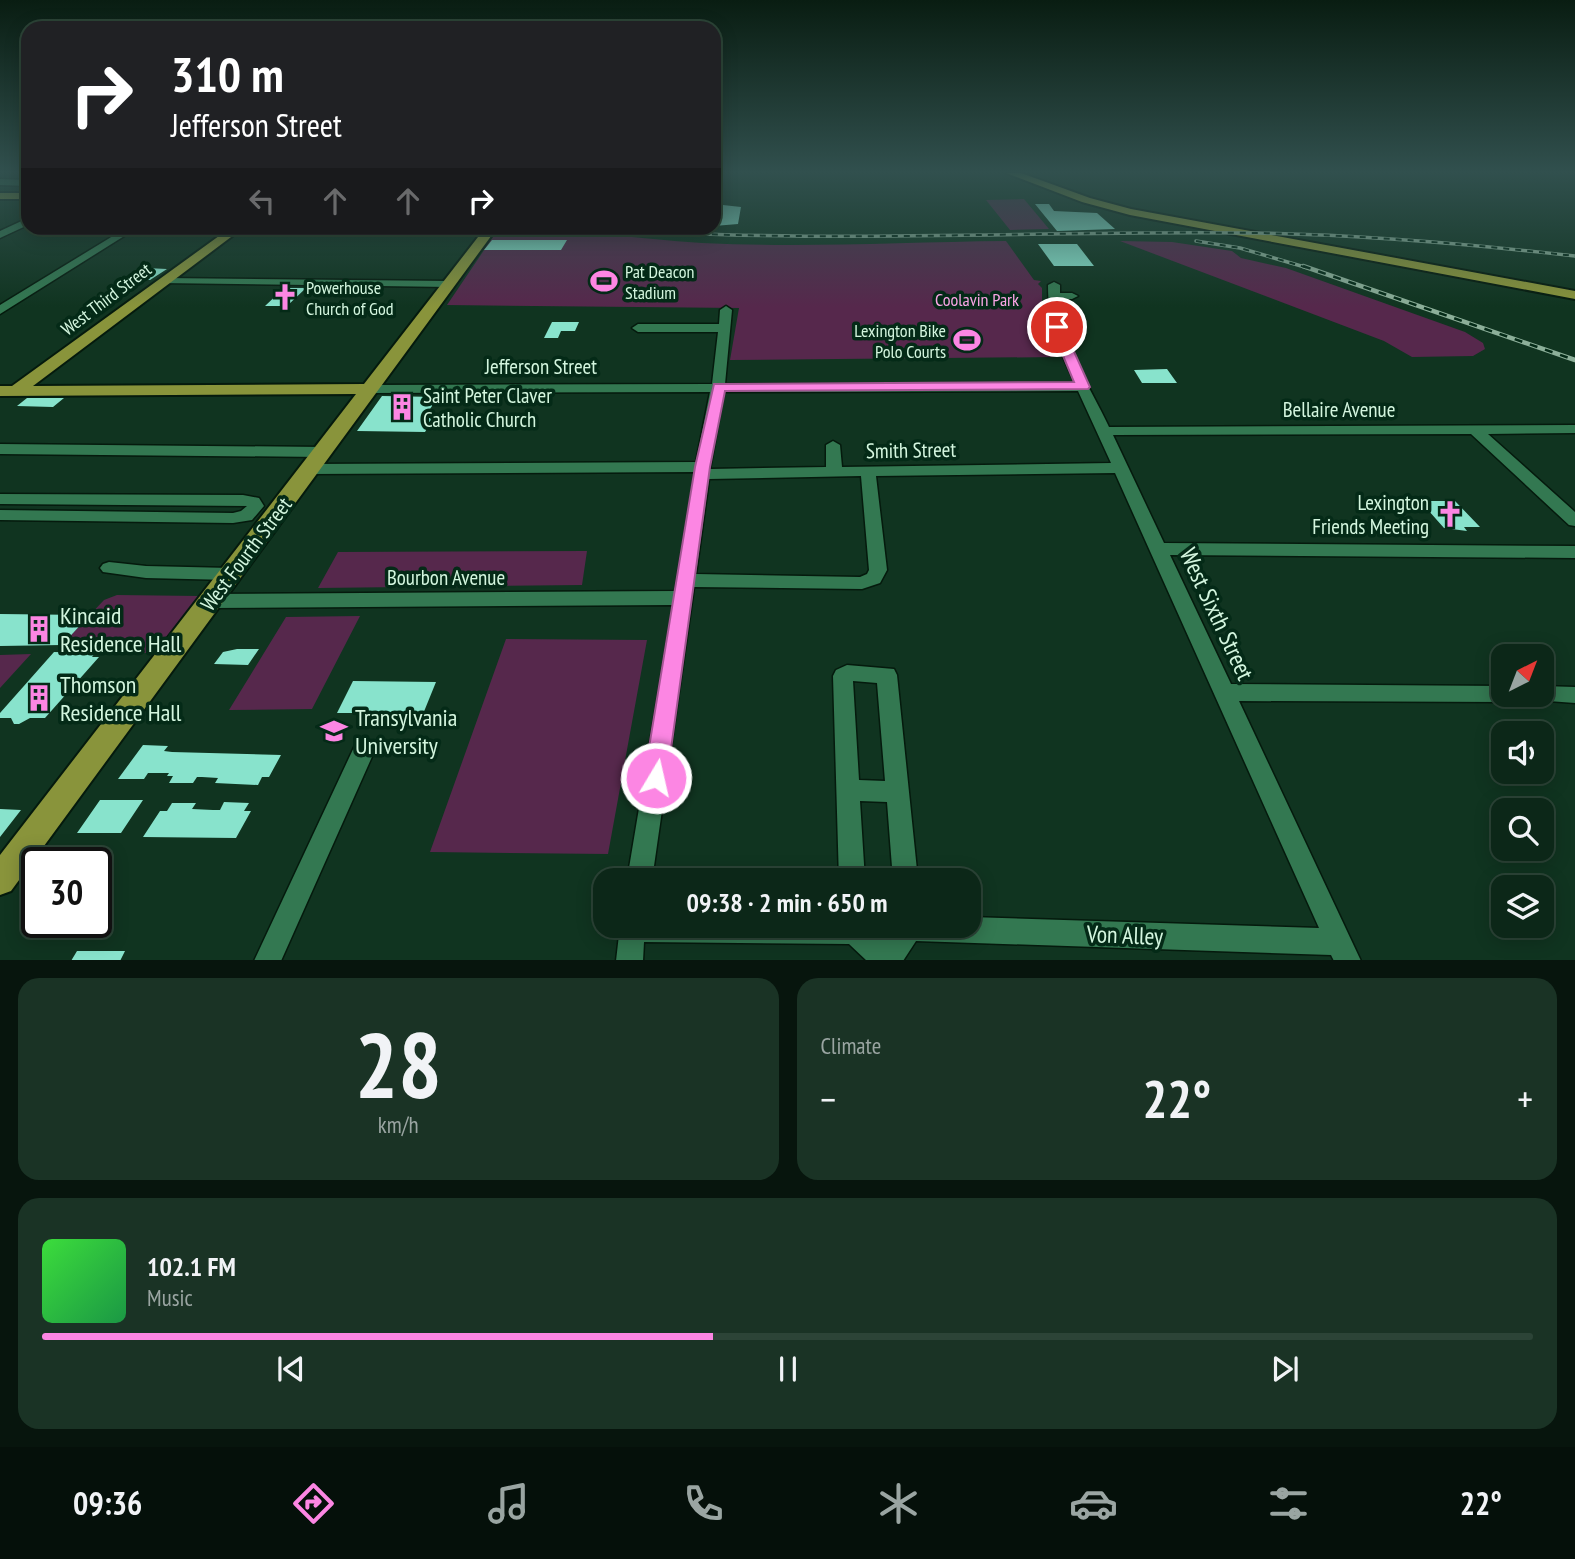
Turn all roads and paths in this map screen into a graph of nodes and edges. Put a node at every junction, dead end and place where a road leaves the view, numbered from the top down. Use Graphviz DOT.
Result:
graph roads {
  1 [pos="1161,218"];
  2 [pos="21,224"];
  3 [pos="21,228"];
  4 [pos="4,232"];
  5 [pos="121,235"];
  6 [pos="228,235"];
  7 [pos="486,235"];
  8 [pos="164,282"];
  9 [pos="449,284"];
  10 [pos="1575,295"];
  11 [pos="1072,296"];
  12 [pos="0,310"];
  13 [pos="726,310"];
  14 [pos="638,328"];
  15 [pos="723,328"];
  16 [pos="719,387"];
  17 [pos="1083,387"];
  18 [pos="370,389"];
  19 [pos="8,391"];
  20 [pos="0,403"];
  21 [pos="1575,429"];
  22 [pos="1475,430"];
  23 [pos="1104,431"];
  24 [pos="833,445"];
  25 [pos="0,450"];
  26 [pos="316,460"];
  27 [pos="1121,468"];
  28 [pos="702,470"];
  29 [pos="868,471"];
  30 [pos="834,472"];
  31 [pos="0,499"];
  32 [pos="89,499"];
  33 [pos="157,500"];
  34 [pos="0,515"];
  35 [pos="73,516"];
  36 [pos="142,517"];
  37 [pos="1575,521"];
  38 [pos="1158,549"];
  39 [pos="1575,552"];
  40 [pos="109,568"];
  41 [pos="230,575"];
  42 [pos="684,589"];
  43 [pos="210,601"];
  44 [pos="1224,692"];
  45 [pos="1491,694"];
  46 [pos="1554,694"];
  47 [pos="1575,695"];
  48 [pos="364,750"];
  49 [pos="848,790"];
  50 [pos="898,792"];
  51 [pos="642,868"];
  52 [pos="851,868"];
  53 [pos="905,868"];
  54 [pos="0,880"];
  55 [pos="981,931"];
  56 [pos="632,938"];
  57 [pos="864,938"];
  58 [pos="903,938"];
  59 [pos="1343,951"];
  60 [pos="267,960"];
  61 [pos="629,960"];
  62 [pos="887,960"];
  1 -- 10 [label="main road"];
  2 -- 4 [label="street"];
  3 -- 4 [label="street"];
  5 -- 12 [label="street"];
  6 -- 8 [label="main road, West Third Street"];
  7 -- 9 [label="main road, West Fourth Street"];
  8 -- 9 [label="street"];
  8 -- 19 [label="main road, West Third Street"];
  9 -- 18 [label="main road, West Fourth Street"];
  11 -- 17 [label="street, West Sixth Street"];
  13 -- 15 [label="street"];
  14 -- 15 [label="street"];
  15 -- 16 [label="street"];
  16 -- 17 [label="street, Jefferson Street"];
  16 -- 18 [label="street, Jefferson Street"];
  16 -- 28 [label="street"];
  17 -- 23 [label="street, West Sixth Street"];
  18 -- 19 [label="main road, Jefferson Street"];
  18 -- 26 [label="main road, West Fourth Street"];
  19 -- 20 [label="main road, West Third Street"];
  21 -- 22 [label="street, Bellaire Avenue"];
  22 -- 23 [label="street, Bellaire Avenue"];
  22 -- 37 [label="street"];
  23 -- 27 [label="street, West Sixth Street"];
  24 -- 30 [label="street"];
  25 -- 26 [label="street, Smith Street"];
  26 -- 28 [label="street, Smith Street"];
  26 -- 41 [label="main road, West Fourth Street"];
  27 -- 29 [label="street, Smith Street"];
  27 -- 38 [label="street, West Sixth Street"];
  28 -- 30 [label="street, Smith Street"];
  28 -- 42 [label="street"];
  29 -- 30 [label="street, Smith Street"];
  29 -- 42 [label="street, Bourbon Avenue"];
  31 -- 32 [label="street"];
  32 -- 33 [label="street"];
  32 -- 35 [label="street"];
  33 -- 36 [label="street"];
  33 -- 36 [label="street"];
  34 -- 35 [label="street"];
  35 -- 36 [label="street"];
  38 -- 39 [label="street"];
  38 -- 44 [label="street, West Sixth Street"];
  40 -- 41 [label="street"];
  41 -- 43 [label="main road, West Fourth Street"];
  42 -- 43 [label="street, Bourbon Avenue"];
  42 -- 51 [label="street"];
  43 -- 54 [label="main road, West Fourth Street"];
  44 -- 45 [label="street"];
  44 -- 59 [label="street, West Sixth Street"];
  46 -- 47 [label="street"];
  48 -- 60 [label="street"];
  49 -- 50 [label="street"];
  49 -- 50 [label="street"];
  49 -- 52 [label="street"];
  50 -- 53 [label="street"];
  55 -- 59 [label="street, Von Alley"];
  56 -- 61 [label="street"];
  57 -- 62 [label="street"];
  58 -- 62 [label="street"];
}
